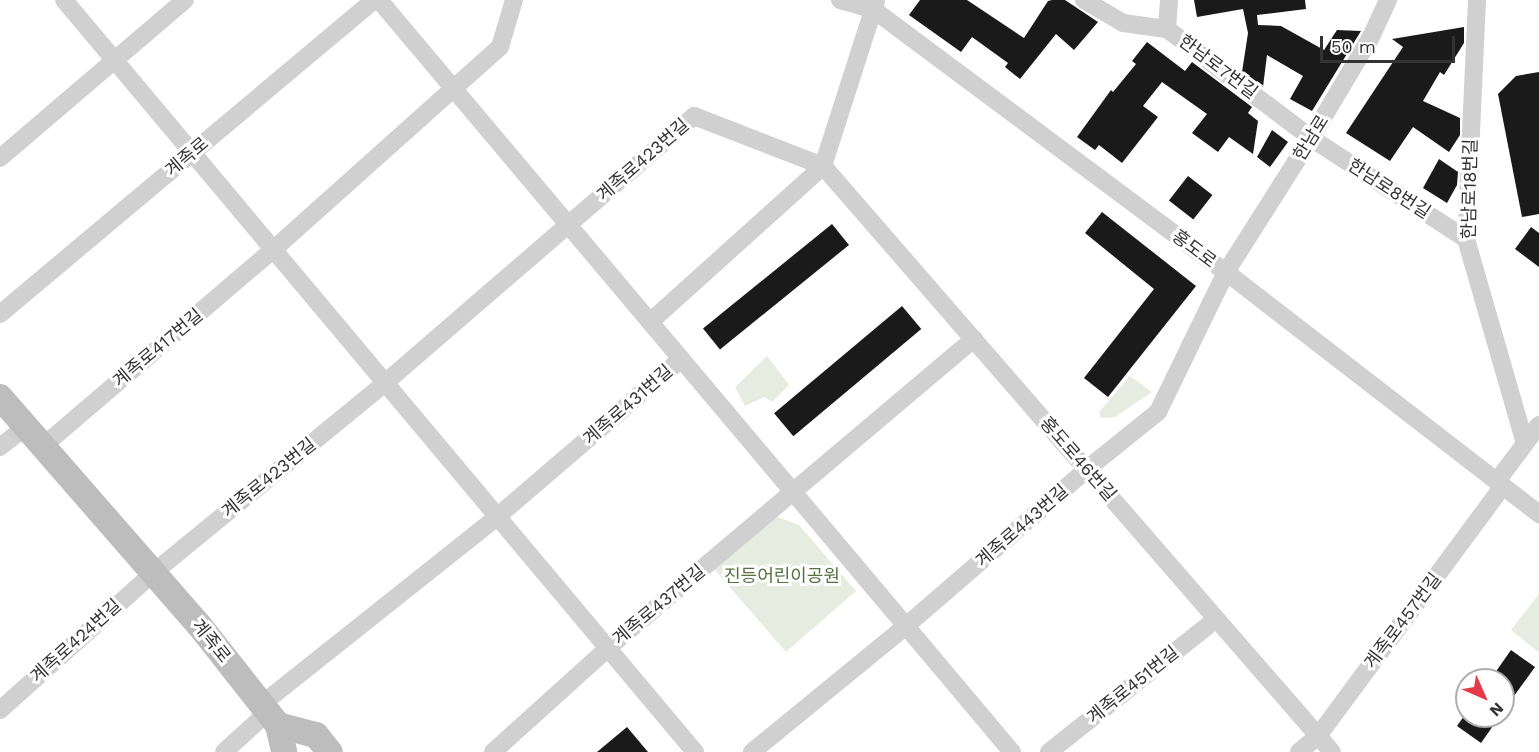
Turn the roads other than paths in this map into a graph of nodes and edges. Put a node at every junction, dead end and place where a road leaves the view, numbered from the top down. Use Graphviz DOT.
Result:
graph roads {
  1 [pos="64,0"];
  2 [pos="185,0"];
  3 [pos="374,0"];
  4 [pos="379,0"];
  5 [pos="514,0"];
  6 [pos="840,0"];
  7 [pos="1084,0"];
  8 [pos="1169,0"];
  9 [pos="1388,0"];
  10 [pos="1477,0"];
  11 [pos="875,5"];
  12 [pos="1167,30"];
  13 [pos="116,60"];
  14 [pos="454,88"];
  15 [pos="1311,138"];
  16 [pos="192,152"];
  17 [pos="0,158"];
  18 [pos="823,166"];
  19 [pos="569,225"];
  20 [pos="1466,239"];
  21 [pos="274,249"];
  22 [pos="1226,272"];
  23 [pos="0,314"];
  24 [pos="650,322"];
  25 [pos="974,339"];
  26 [pos="681,359"];
  27 [pos="386,382"];
  28 [pos="0,397"];
  29 [pos="1539,425"];
  30 [pos="24,428"];
  31 [pos="1525,443"];
  32 [pos="0,447"];
  33 [pos="42,447"];
  34 [pos="1087,469"];
  35 [pos="1500,484"];
  36 [pos="793,492"];
  37 [pos="1539,514"];
  38 [pos="498,516"];
  39 [pos="153,573"];
  40 [pos="1216,619"];
  41 [pos="906,626"];
  42 [pos="608,648"];
  43 [pos="0,710"];
  44 [pos="269,714"];
  45 [pos="1318,735"];
  46 [pos="224,752"];
  47 [pos="284,752"];
  48 [pos="330,752"];
  49 [pos="493,752"];
  50 [pos="695,752"];
  51 [pos="752,752"];
  52 [pos="1012,752"];
  53 [pos="1050,752"];
  54 [pos="1299,752"];
  55 [pos="1332,752"];
  1 -- 13 [label="street"];
  2 -- 13 [label="street"];
  3 -- 16 [label="street, 계족로"];
  4 -- 14 [label="street"];
  5 -- 14 [label="street, 계족로417번길"];
  6 -- 11 [label="street, 홍도로"];
  7 -- 12 [label="street, 한남로7번길"];
  8 -- 12 [label="street"];
  9 -- 15 [label="street, 한남로"];
  10 -- 20 [label="street, 한남로18번길"];
  11 -- 18 [label="street"];
  11 -- 22 [label="street, 홍도로"];
  12 -- 15 [label="street, 한남로7번길"];
  13 -- 16 [label="street"];
  13 -- 17 [label="street"];
  14 -- 19 [label="street"];
  14 -- 21 [label="street, 계족로417번길"];
  15 -- 20 [label="street, 한남로8번길"];
  15 -- 22 [label="street, 한남로"];
  16 -- 21 [label="street"];
  16 -- 23 [label="street, 계족로"];
  18 -- 19 [label="street, 계족로423번길"];
  18 -- 24 [label="street"];
  18 -- 25 [label="street, 홍도로46번길"];
  19 -- 24 [label="street"];
  19 -- 27 [label="street, 계족로423번길"];
  20 -- 31 [label="street, 한남로18번길"];
  21 -- 27 [label="street"];
  21 -- 33 [label="street, 계족로417번길"];
  22 -- 34 [label="street, 계족로443번길"];
  22 -- 35 [label="street, 홍도로"];
  24 -- 26 [label="street"];
  25 -- 34 [label="street, 홍도로46번길"];
  25 -- 36 [label="street, 계족로437번길"];
  26 -- 36 [label="street, 계족로431번길"];
  26 -- 38 [label="street, 계족로431번길"];
  27 -- 38 [label="street"];
  27 -- 39 [label="street, 계족로423번길"];
  28 -- 30 [label="main road, 계족로"];
  29 -- 31 [label="street, 계족로457번길"];
  30 -- 32 [label="street"];
  30 -- 33 [label="main road, 계족로"];
  31 -- 35 [label="street, 계족로457번길"];
  33 -- 39 [label="main road, 계족로"];
  34 -- 40 [label="street, 홍도로46번길"];
  34 -- 41 [label="street, 계족로443번길"];
  35 -- 37 [label="street, 홍도로"];
  35 -- 45 [label="street, 계족로457번길"];
  36 -- 41 [label="street"];
  36 -- 42 [label="street, 계족로437번길"];
  38 -- 42 [label="street"];
  38 -- 44 [label="street, 계족로431번길"];
  39 -- 43 [label="street, 계족로424번길"];
  39 -- 44 [label="main road, 계족로"];
  40 -- 45 [label="street, 홍도로46번길"];
  40 -- 53 [label="street, 계족로451번길"];
  41 -- 51 [label="street, 계족로443번길"];
  41 -- 52 [label="street"];
  42 -- 49 [label="street, 계족로437번길"];
  42 -- 50 [label="street, 계족로437번길"];
  44 -- 46 [label="street, 계족로431번길"];
  44 -- 47 [label="main road, 계족로"];
  44 -- 48 [label="main road"];
  45 -- 54 [label="street, 계족로457번길"];
  45 -- 55 [label="street, 홍도로46번길"];
}
